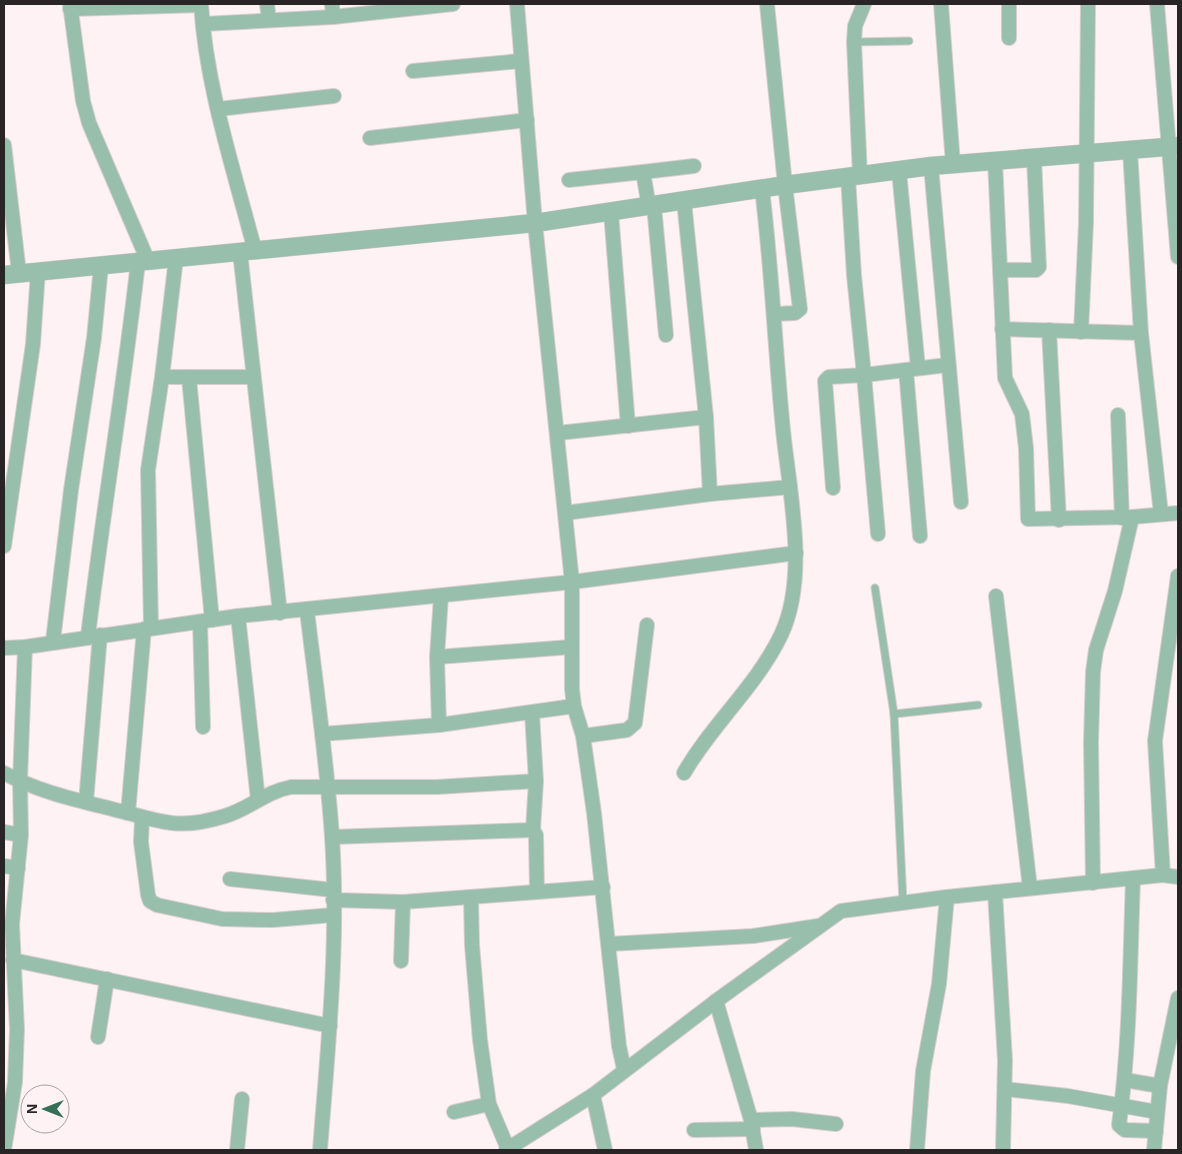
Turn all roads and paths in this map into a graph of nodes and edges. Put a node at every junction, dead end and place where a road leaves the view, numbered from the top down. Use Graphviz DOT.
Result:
graph roads {
  1 [pos="201,4"];
  2 [pos="267,4"];
  3 [pos="453,4"];
  4 [pos="517,4"];
  5 [pos="767,4"];
  6 [pos="864,4"];
  7 [pos="941,4"];
  8 [pos="1009,4"];
  9 [pos="1088,4"];
  10 [pos="1157,4"];
  11 [pos="70,6"];
  12 [pos="332,10"];
  13 [pos="269,20"];
  14 [pos="203,24"];
  15 [pos="1009,38"];
  16 [pos="909,41"];
  17 [pos="854,42"];
  18 [pos="520,61"];
  19 [pos="413,71"];
  20 [pos="334,96"];
  21 [pos="219,109"];
  22 [pos="526,120"];
  23 [pos="370,138"];
  24 [pos="4,145"];
  25 [pos="1174,146"];
  26 [pos="1130,150"];
  27 [pos="1086,154"];
  28 [pos="1034,158"];
  29 [pos="995,160"];
  30 [pos="953,164"];
  31 [pos="694,166"];
  32 [pos="930,166"];
  33 [pos="899,171"];
  34 [pos="643,172"];
  35 [pos="854,177"];
  36 [pos="568,180"];
  37 [pos="785,185"];
  38 [pos="6,186"];
  39 [pos="762,189"];
  40 [pos="684,202"];
  41 [pos="652,206"];
  42 [pos="611,212"];
  43 [pos="535,223"];
  44 [pos="247,252"];
  45 [pos="1178,257"];
  46 [pos="176,258"];
  47 [pos="143,262"];
  48 [pos="101,266"];
  49 [pos="1000,270"];
  50 [pos="38,271"];
  51 [pos="11,274"];
  52 [pos="775,314"];
  53 [pos="1002,329"];
  54 [pos="1049,330"];
  55 [pos="1081,332"];
  56 [pos="1141,334"];
  57 [pos="666,335"];
  58 [pos="947,365"];
  59 [pos="912,369"];
  60 [pos="864,375"];
  61 [pos="162,377"];
  62 [pos="253,377"];
  63 [pos="189,378"];
  64 [pos="1118,415"];
  65 [pos="706,417"];
  66 [pos="628,426"];
  67 [pos="558,433"];
  68 [pos="790,487"];
  69 [pos="833,488"];
  70 [pos="710,494"];
  71 [pos="961,502"];
  72 [pos="565,513"];
  73 [pos="1161,514"];
  74 [pos="1178,514"];
  75 [pos="1127,518"];
  76 [pos="1059,520"];
  77 [pos="878,534"];
  78 [pos="920,536"];
  79 [pos="4,546"];
  80 [pos="796,553"];
  81 [pos="1178,576"];
  82 [pos="572,582"];
  83 [pos="875,588"];
  84 [pos="441,596"];
  85 [pos="996,596"];
  86 [pos="307,611"];
  87 [pos="280,613"];
  88 [pos="238,616"];
  89 [pos="206,621"];
  90 [pos="647,625"];
  91 [pos="148,628"];
  92 [pos="94,636"];
  93 [pos="1173,636"];
  94 [pos="52,641"];
  95 [pos="25,647"];
  96 [pos="571,647"];
  97 [pos="4,648"];
  98 [pos="437,657"];
  99 [pos="978,705"];
  100 [pos="574,706"];
  101 [pos="532,713"];
  102 [pos="894,714"];
  103 [pos="439,725"];
  104 [pos="203,727"];
  105 [pos="322,734"];
  106 [pos="583,736"];
  107 [pos="4,773"];
  108 [pos="684,773"];
  109 [pos="20,781"];
  110 [pos="536,781"];
  111 [pos="327,788"];
  112 [pos="258,800"];
  113 [pos="86,802"];
  114 [pos="128,813"];
  115 [pos="142,818"];
  116 [pos="533,830"];
  117 [pos="4,832"];
  118 [pos="21,834"];
  119 [pos="332,837"];
  120 [pos="4,866"];
  121 [pos="18,868"];
  122 [pos="1163,875"];
  123 [pos="1178,876"];
  124 [pos="230,879"];
  125 [pos="1133,879"];
  126 [pos="1093,883"];
  127 [pos="603,887"];
  128 [pos="1030,888"];
  129 [pos="537,892"];
  130 [pos="994,892"];
  131 [pos="333,895"];
  132 [pos="947,897"];
  133 [pos="471,898"];
  134 [pos="403,902"];
  135 [pos="903,902"];
  136 [pos="333,915"];
  137 [pos="821,925"];
  138 [pos="609,944"];
  139 [pos="12,960"];
  140 [pos="401,961"];
  141 [pos="107,979"];
  142 [pos="1178,998"];
  143 [pos="716,1001"];
  144 [pos="330,1026"];
  145 [pos="10,1029"];
  146 [pos="98,1037"];
  147 [pos="10,1061"];
  148 [pos="624,1070"];
  149 [pos="1125,1080"];
  150 [pos="1160,1086"];
  151 [pos="1005,1088"];
  152 [pos="593,1095"];
  153 [pos="242,1098"];
  154 [pos="489,1104"];
  155 [pos="1122,1105"];
  156 [pos="454,1112"];
  157 [pos="1157,1112"];
  158 [pos="836,1124"];
  159 [pos="752,1125"];
  160 [pos="694,1130"];
  161 [pos="1156,1131"];
  162 [pos="512,1148"];
  163 [pos="4,1150"];
  164 [pos="237,1150"];
  165 [pos="320,1150"];
  166 [pos="605,1150"];
  167 [pos="756,1150"];
  168 [pos="917,1150"];
  169 [pos="1003,1150"];
  170 [pos="1154,1150"];
  1 -- 11 [label="street"];
  1 -- 14 [label="street"];
  2 -- 13 [label="street"];
  3 -- 12 [label="street"];
  4 -- 18 [label="street"];
  5 -- 37 [label="street"];
  6 -- 17 [label="street"];
  7 -- 30 [label="street"];
  8 -- 15 [label="street"];
  9 -- 27 [label="street"];
  10 -- 25 [label="street"];
  11 -- 47 [label="street"];
  12 -- 13 [label="street"];
  13 -- 14 [label="street"];
  14 -- 21 [label="street"];
  16 -- 17 [label="lane"];
  17 -- 35 [label="street"];
  18 -- 19 [label="street"];
  18 -- 22 [label="street"];
  20 -- 21 [label="street"];
  21 -- 44 [label="street"];
  22 -- 23 [label="street"];
  22 -- 43 [label="street"];
  24 -- 38 [label="street"];
  25 -- 26 [label="street"];
  25 -- 45 [label="street"];
  26 -- 27 [label="street"];
  26 -- 56 [label="street"];
  27 -- 28 [label="street"];
  27 -- 55 [label="street"];
  28 -- 29 [label="street"];
  28 -- 49 [label="street"];
  29 -- 30 [label="street"];
  29 -- 49 [label="street"];
  30 -- 32 [label="street"];
  31 -- 34 [label="street"];
  32 -- 33 [label="street"];
  32 -- 58 [label="street"];
  33 -- 35 [label="street"];
  33 -- 59 [label="street"];
  34 -- 36 [label="street"];
  34 -- 41 [label="street"];
  35 -- 37 [label="street"];
  35 -- 60 [label="street"];
  37 -- 39 [label="street"];
  37 -- 52 [label="street"];
  38 -- 51 [label="street"];
  39 -- 40 [label="street"];
  39 -- 52 [label="street"];
  40 -- 41 [label="street"];
  40 -- 65 [label="street"];
  41 -- 42 [label="street"];
  41 -- 57 [label="street"];
  42 -- 43 [label="street"];
  42 -- 66 [label="street"];
  43 -- 44 [label="street"];
  43 -- 67 [label="street"];
  44 -- 46 [label="street"];
  44 -- 62 [label="street"];
  46 -- 47 [label="street"];
  46 -- 61 [label="street"];
  47 -- 48 [label="street"];
  47 -- 92 [label="street"];
  48 -- 50 [label="street"];
  48 -- 94 [label="street"];
  49 -- 53 [label="street"];
  50 -- 51 [label="street"];
  50 -- 79 [label="street"];
  52 -- 68 [label="street"];
  53 -- 54 [label="street"];
  53 -- 76 [label="street"];
  54 -- 55 [label="street"];
  54 -- 76 [label="street"];
  55 -- 56 [label="street"];
  56 -- 73 [label="street"];
  58 -- 59 [label="street"];
  58 -- 71 [label="street"];
  59 -- 60 [label="street"];
  59 -- 78 [label="street"];
  60 -- 69 [label="street"];
  60 -- 77 [label="street"];
  61 -- 63 [label="street"];
  61 -- 91 [label="street"];
  62 -- 63 [label="street"];
  62 -- 87 [label="street"];
  63 -- 89 [label="street"];
  64 -- 75 [label="street"];
  65 -- 66 [label="street"];
  65 -- 70 [label="street"];
  66 -- 67 [label="street"];
  67 -- 72 [label="street"];
  68 -- 70 [label="street"];
  68 -- 80 [label="street"];
  70 -- 72 [label="street"];
  72 -- 82 [label="street"];
  73 -- 74 [label="street"];
  73 -- 75 [label="street"];
  75 -- 76 [label="street"];
  75 -- 126 [label="street"];
  80 -- 82 [label="street"];
  80 -- 108 [label="street"];
  81 -- 93 [label="street"];
  82 -- 84 [label="street"];
  82 -- 96 [label="street"];
  83 -- 102 [label="lane"];
  84 -- 86 [label="street"];
  84 -- 98 [label="street"];
  85 -- 128 [label="street"];
  86 -- 87 [label="street"];
  86 -- 105 [label="street"];
  87 -- 88 [label="street"];
  88 -- 89 [label="street"];
  88 -- 112 [label="street"];
  89 -- 91 [label="street"];
  89 -- 104 [label="street"];
  90 -- 106 [label="street"];
  91 -- 92 [label="street"];
  91 -- 114 [label="street"];
  92 -- 94 [label="street"];
  92 -- 113 [label="street"];
  93 -- 122 [label="street"];
  94 -- 95 [label="street"];
  95 -- 97 [label="street"];
  95 -- 109 [label="street"];
  96 -- 98 [label="street"];
  96 -- 100 [label="street"];
  98 -- 103 [label="street"];
  99 -- 102 [label="lane"];
  100 -- 101 [label="street"];
  100 -- 106 [label="street"];
  101 -- 103 [label="street"];
  101 -- 110 [label="street"];
  102 -- 135 [label="lane"];
  103 -- 105 [label="street"];
  105 -- 111 [label="street"];
  106 -- 127 [label="street"];
  107 -- 109 [label="street"];
  109 -- 113 [label="street"];
  109 -- 118 [label="street"];
  110 -- 111 [label="street"];
  110 -- 116 [label="street"];
  111 -- 112 [label="street"];
  111 -- 119 [label="street"];
  112 -- 115 [label="street"];
  113 -- 114 [label="street"];
  114 -- 115 [label="street"];
  115 -- 136 [label="street"];
  116 -- 119 [label="street"];
  116 -- 129 [label="street"];
  117 -- 118 [label="street"];
  118 -- 121 [label="street"];
  119 -- 131 [label="street"];
  120 -- 121 [label="street"];
  121 -- 139 [label="street"];
  122 -- 123 [label="street"];
  122 -- 125 [label="street"];
  124 -- 131 [label="street"];
  125 -- 126 [label="street"];
  125 -- 149 [label="street"];
  126 -- 128 [label="street"];
  127 -- 129 [label="street"];
  127 -- 138 [label="street"];
  128 -- 130 [label="street"];
  129 -- 133 [label="street"];
  130 -- 132 [label="street"];
  130 -- 151 [label="street"];
  131 -- 134 [label="street"];
  131 -- 136 [label="street"];
  132 -- 135 [label="street"];
  132 -- 168 [label="street"];
  133 -- 134 [label="street"];
  133 -- 154 [label="street"];
  134 -- 140 [label="street"];
  135 -- 137 [label="street"];
  136 -- 144 [label="street"];
  137 -- 138 [label="street"];
  137 -- 143 [label="street"];
  138 -- 148 [label="street"];
  139 -- 141 [label="street"];
  139 -- 145 [label="street"];
  141 -- 144 [label="street"];
  141 -- 146 [label="street"];
  142 -- 150 [label="street"];
  143 -- 148 [label="street"];
  143 -- 159 [label="street"];
  144 -- 165 [label="street"];
  145 -- 147 [label="street"];
  147 -- 163 [label="street"];
  148 -- 152 [label="street"];
  149 -- 150 [label="street"];
  149 -- 155 [label="street"];
  150 -- 157 [label="street"];
  151 -- 155 [label="street"];
  151 -- 169 [label="street"];
  152 -- 162 [label="street"];
  152 -- 166 [label="street"];
  153 -- 164 [label="street"];
  154 -- 156 [label="street"];
  154 -- 162 [label="street"];
  155 -- 157 [label="street"];
  155 -- 161 [label="street"];
  157 -- 161 [label="street"];
  158 -- 159 [label="street"];
  159 -- 160 [label="street"];
  159 -- 167 [label="street"];
  161 -- 170 [label="street"];
}
